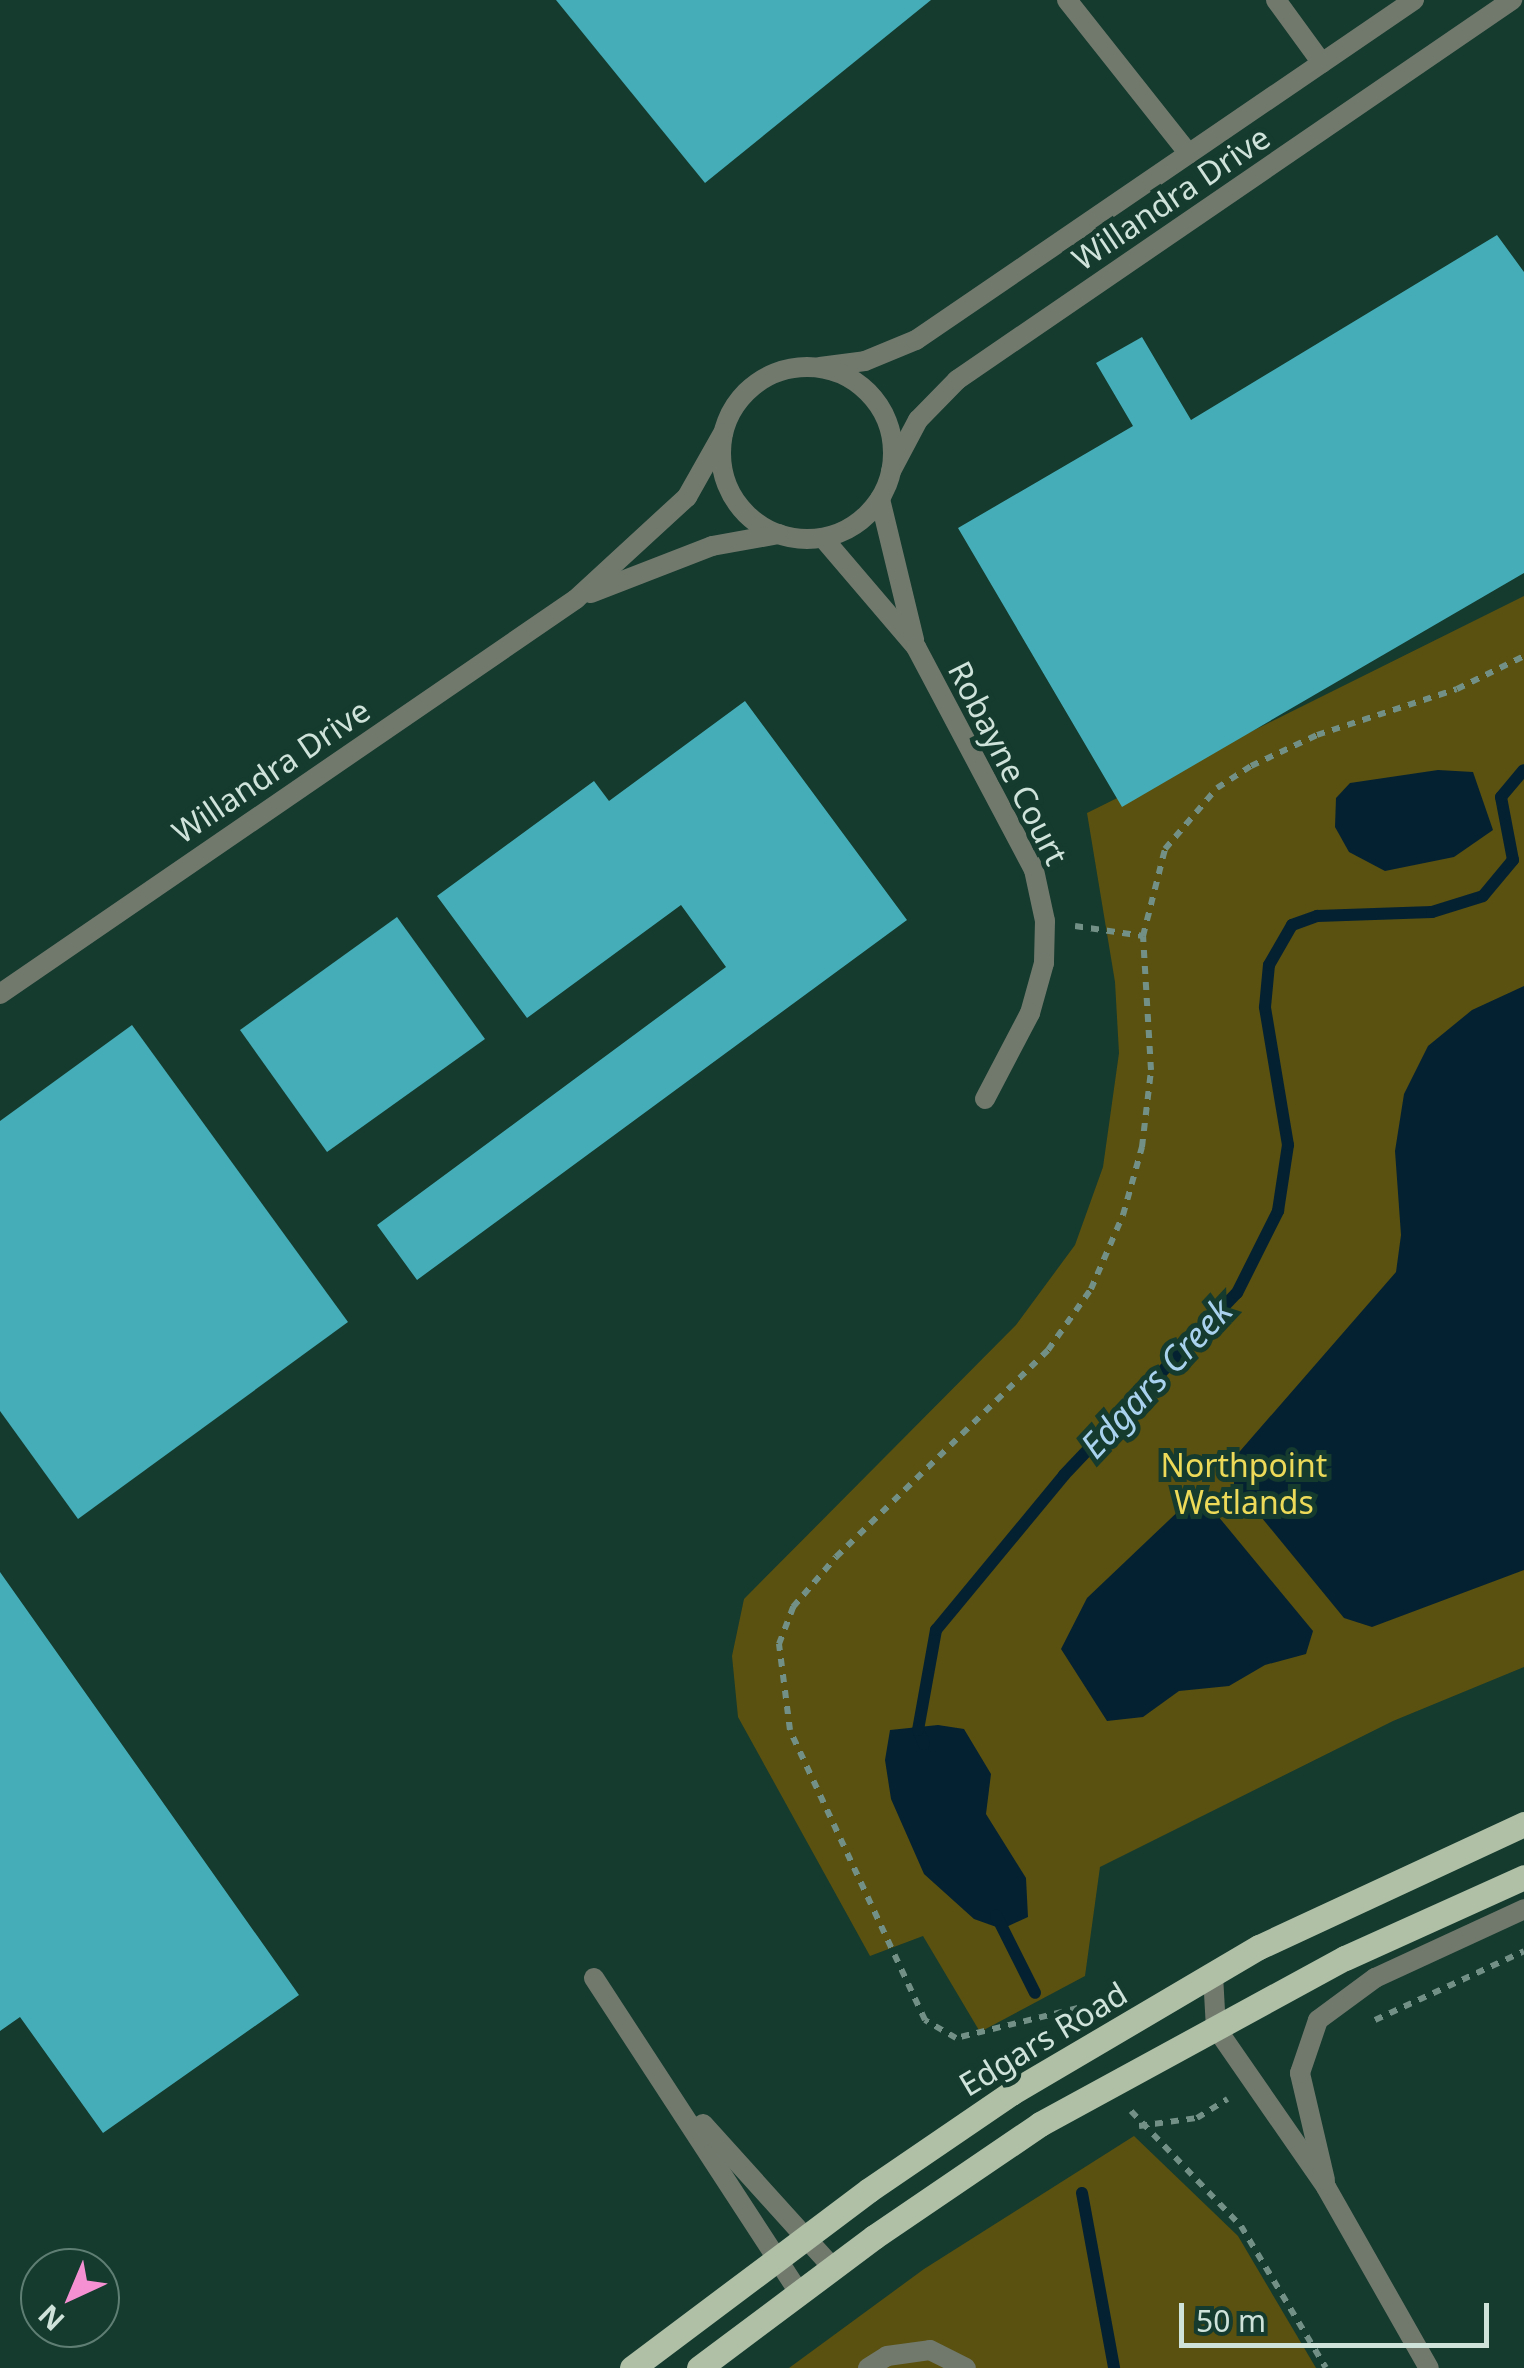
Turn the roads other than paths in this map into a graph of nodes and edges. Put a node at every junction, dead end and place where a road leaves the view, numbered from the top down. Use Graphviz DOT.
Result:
graph roads {
  1 [pos="1067,0"];
  2 [pos="1276,0"];
  3 [pos="1414,0"];
  4 [pos="1512,0"];
  5 [pos="1322,63"];
  6 [pos="1189,154"];
  7 [pos="820,368"];
  8 [pos="722,432"];
  9 [pos="891,472"];
  10 [pos="880,499"];
  11 [pos="779,534"];
  12 [pos="823,538"];
  13 [pos="576,598"];
  14 [pos="916,647"];
  15 [pos="0,994"];
  16 [pos="986,1098"];
  17 [pos="1524,1824"];
  18 [pos="1524,1877"];
  19 [pos="1524,1909"];
  20 [pos="1213,1975"];
  21 [pos="594,1978"];
  22 [pos="1216,2028"];
  23 [pos="678,2098"];
  24 [pos="1326,2186"];
  25 [pos="809,2234"];
  26 [pos="775,2260"];
  27 [pos="832,2267"];
  28 [pos="799,2292"];
  29 [pos="632,2368"];
  30 [pos="700,2368"];
  31 [pos="868,2368"];
  32 [pos="966,2368"];
  33 [pos="1429,2368"];
  1 -- 6 [label="street"];
  2 -- 5 [label="street"];
  3 -- 5 [label="street, Willandra Drive"];
  4 -- 9 [label="street, Willandra Drive"];
  5 -- 6 [label="street, Willandra Drive"];
  6 -- 7 [label="street, Willandra Drive"];
  7 -- 8 [label="street"];
  7 -- 9 [label="street"];
  8 -- 11 [label="street"];
  8 -- 13 [label="street, Willandra Drive"];
  9 -- 10 [label="street"];
  10 -- 12 [label="street"];
  10 -- 14 [label="street"];
  11 -- 12 [label="street"];
  11 -- 13 [label="street, Willandra Drive"];
  12 -- 14 [label="street, Robayne Court"];
  13 -- 15 [label="street, Willandra Drive"];
  14 -- 16 [label="street, Robayne Court"];
  17 -- 20 [label="main road, Edgars Road"];
  18 -- 22 [label="main road"];
  19 -- 24 [label="street"];
  20 -- 22 [label="street"];
  20 -- 25 [label="main road, Edgars Road"];
  21 -- 23 [label="street"];
  22 -- 24 [label="street"];
  22 -- 27 [label="main road"];
  23 -- 25 [label="street"];
  23 -- 26 [label="street"];
  24 -- 33 [label="street"];
  25 -- 26 [label="main road, Edgars Road"];
  25 -- 27 [label="street"];
  26 -- 28 [label="street"];
  26 -- 29 [label="main road, Edgars Road"];
  27 -- 28 [label="main road"];
  28 -- 30 [label="main road"];
  31 -- 32 [label="street"];
}
